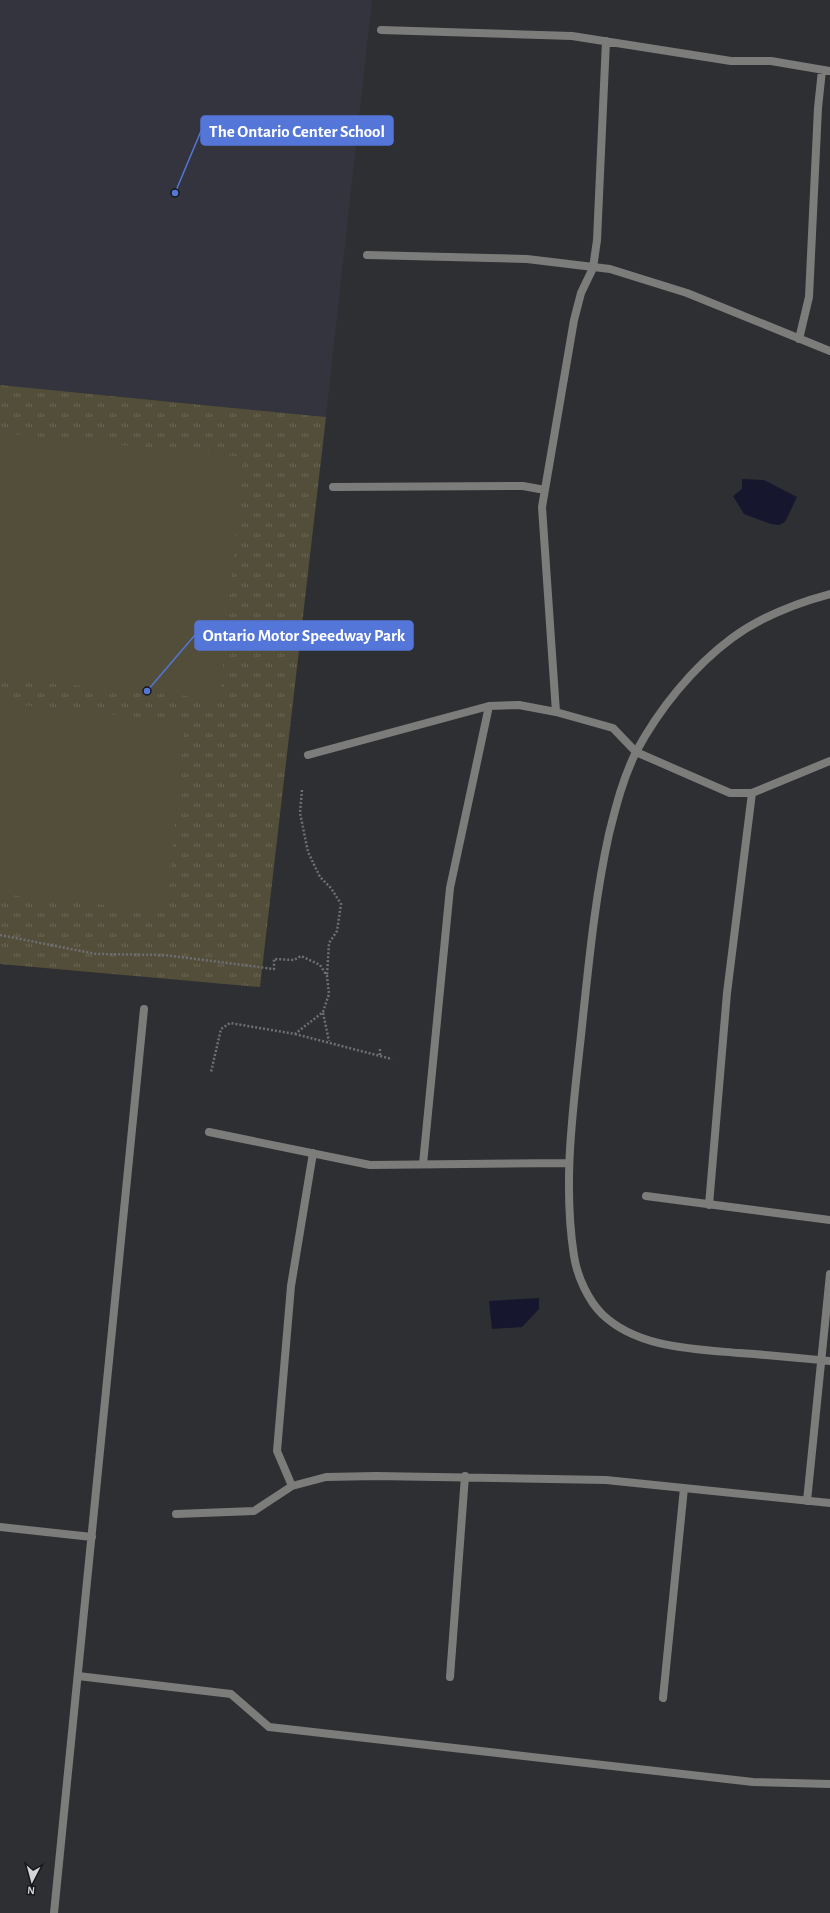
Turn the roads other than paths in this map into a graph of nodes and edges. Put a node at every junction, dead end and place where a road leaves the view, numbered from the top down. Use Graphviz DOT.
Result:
graph roads {
  1 [pos="381,30"];
  2 [pos="606,41"];
  3 [pos="826,71"];
  4 [pos="367,256"];
  5 [pos="593,268"];
  6 [pos="799,338"];
  7 [pos="830,351"];
  8 [pos="333,487"];
  9 [pos="545,490"];
  10 [pos="830,594"];
  11 [pos="489,706"];
  12 [pos="556,712"];
  13 [pos="636,752"];
  14 [pos="308,755"];
  15 [pos="830,761"];
  16 [pos="752,793"];
  17 [pos="144,1009"];
  18 [pos="209,1132"];
  19 [pos="313,1153"];
  20 [pos="568,1163"];
  21 [pos="423,1164"];
  22 [pos="646,1196"];
  23 [pos="709,1205"];
  24 [pos="830,1220"];
  25 [pos="830,1274"];
  26 [pos="826,1360"];
  27 [pos="465,1476"];
  28 [pos="292,1486"];
  29 [pos="684,1488"];
  30 [pos="807,1501"];
  31 [pos="830,1503"];
  32 [pos="176,1514"];
  33 [pos="0,1527"];
  34 [pos="92,1537"];
  35 [pos="78,1676"];
  36 [pos="450,1677"];
  37 [pos="663,1698"];
  38 [pos="830,1784"];
  39 [pos="54,1913"];
  1 -- 2 [label="lane"];
  2 -- 3 [label="lane"];
  2 -- 5 [label="lane"];
  3 -- 6 [label="lane"];
  4 -- 5 [label="lane"];
  5 -- 6 [label="lane"];
  5 -- 9 [label="lane"];
  6 -- 7 [label="lane"];
  8 -- 9 [label="lane"];
  9 -- 12 [label="lane"];
  10 -- 13 [label="lane"];
  11 -- 12 [label="lane"];
  11 -- 14 [label="lane"];
  11 -- 21 [label="lane"];
  12 -- 13 [label="lane"];
  13 -- 16 [label="lane"];
  13 -- 20 [label="lane"];
  15 -- 16 [label="lane"];
  16 -- 23 [label="lane"];
  17 -- 34 [label="lane"];
  18 -- 19 [label="lane"];
  19 -- 21 [label="lane"];
  19 -- 28 [label="lane"];
  20 -- 21 [label="lane"];
  20 -- 26 [label="lane"];
  22 -- 23 [label="lane"];
  23 -- 24 [label="lane"];
  25 -- 26 [label="lane"];
  26 -- 30 [label="lane"];
  27 -- 28 [label="lane"];
  27 -- 29 [label="lane"];
  27 -- 36 [label="lane"];
  28 -- 32 [label="lane"];
  29 -- 30 [label="lane"];
  29 -- 37 [label="lane"];
  30 -- 31 [label="lane"];
  33 -- 34 [label="lane"];
  34 -- 35 [label="lane"];
  35 -- 38 [label="lane"];
  35 -- 39 [label="lane"];
}
